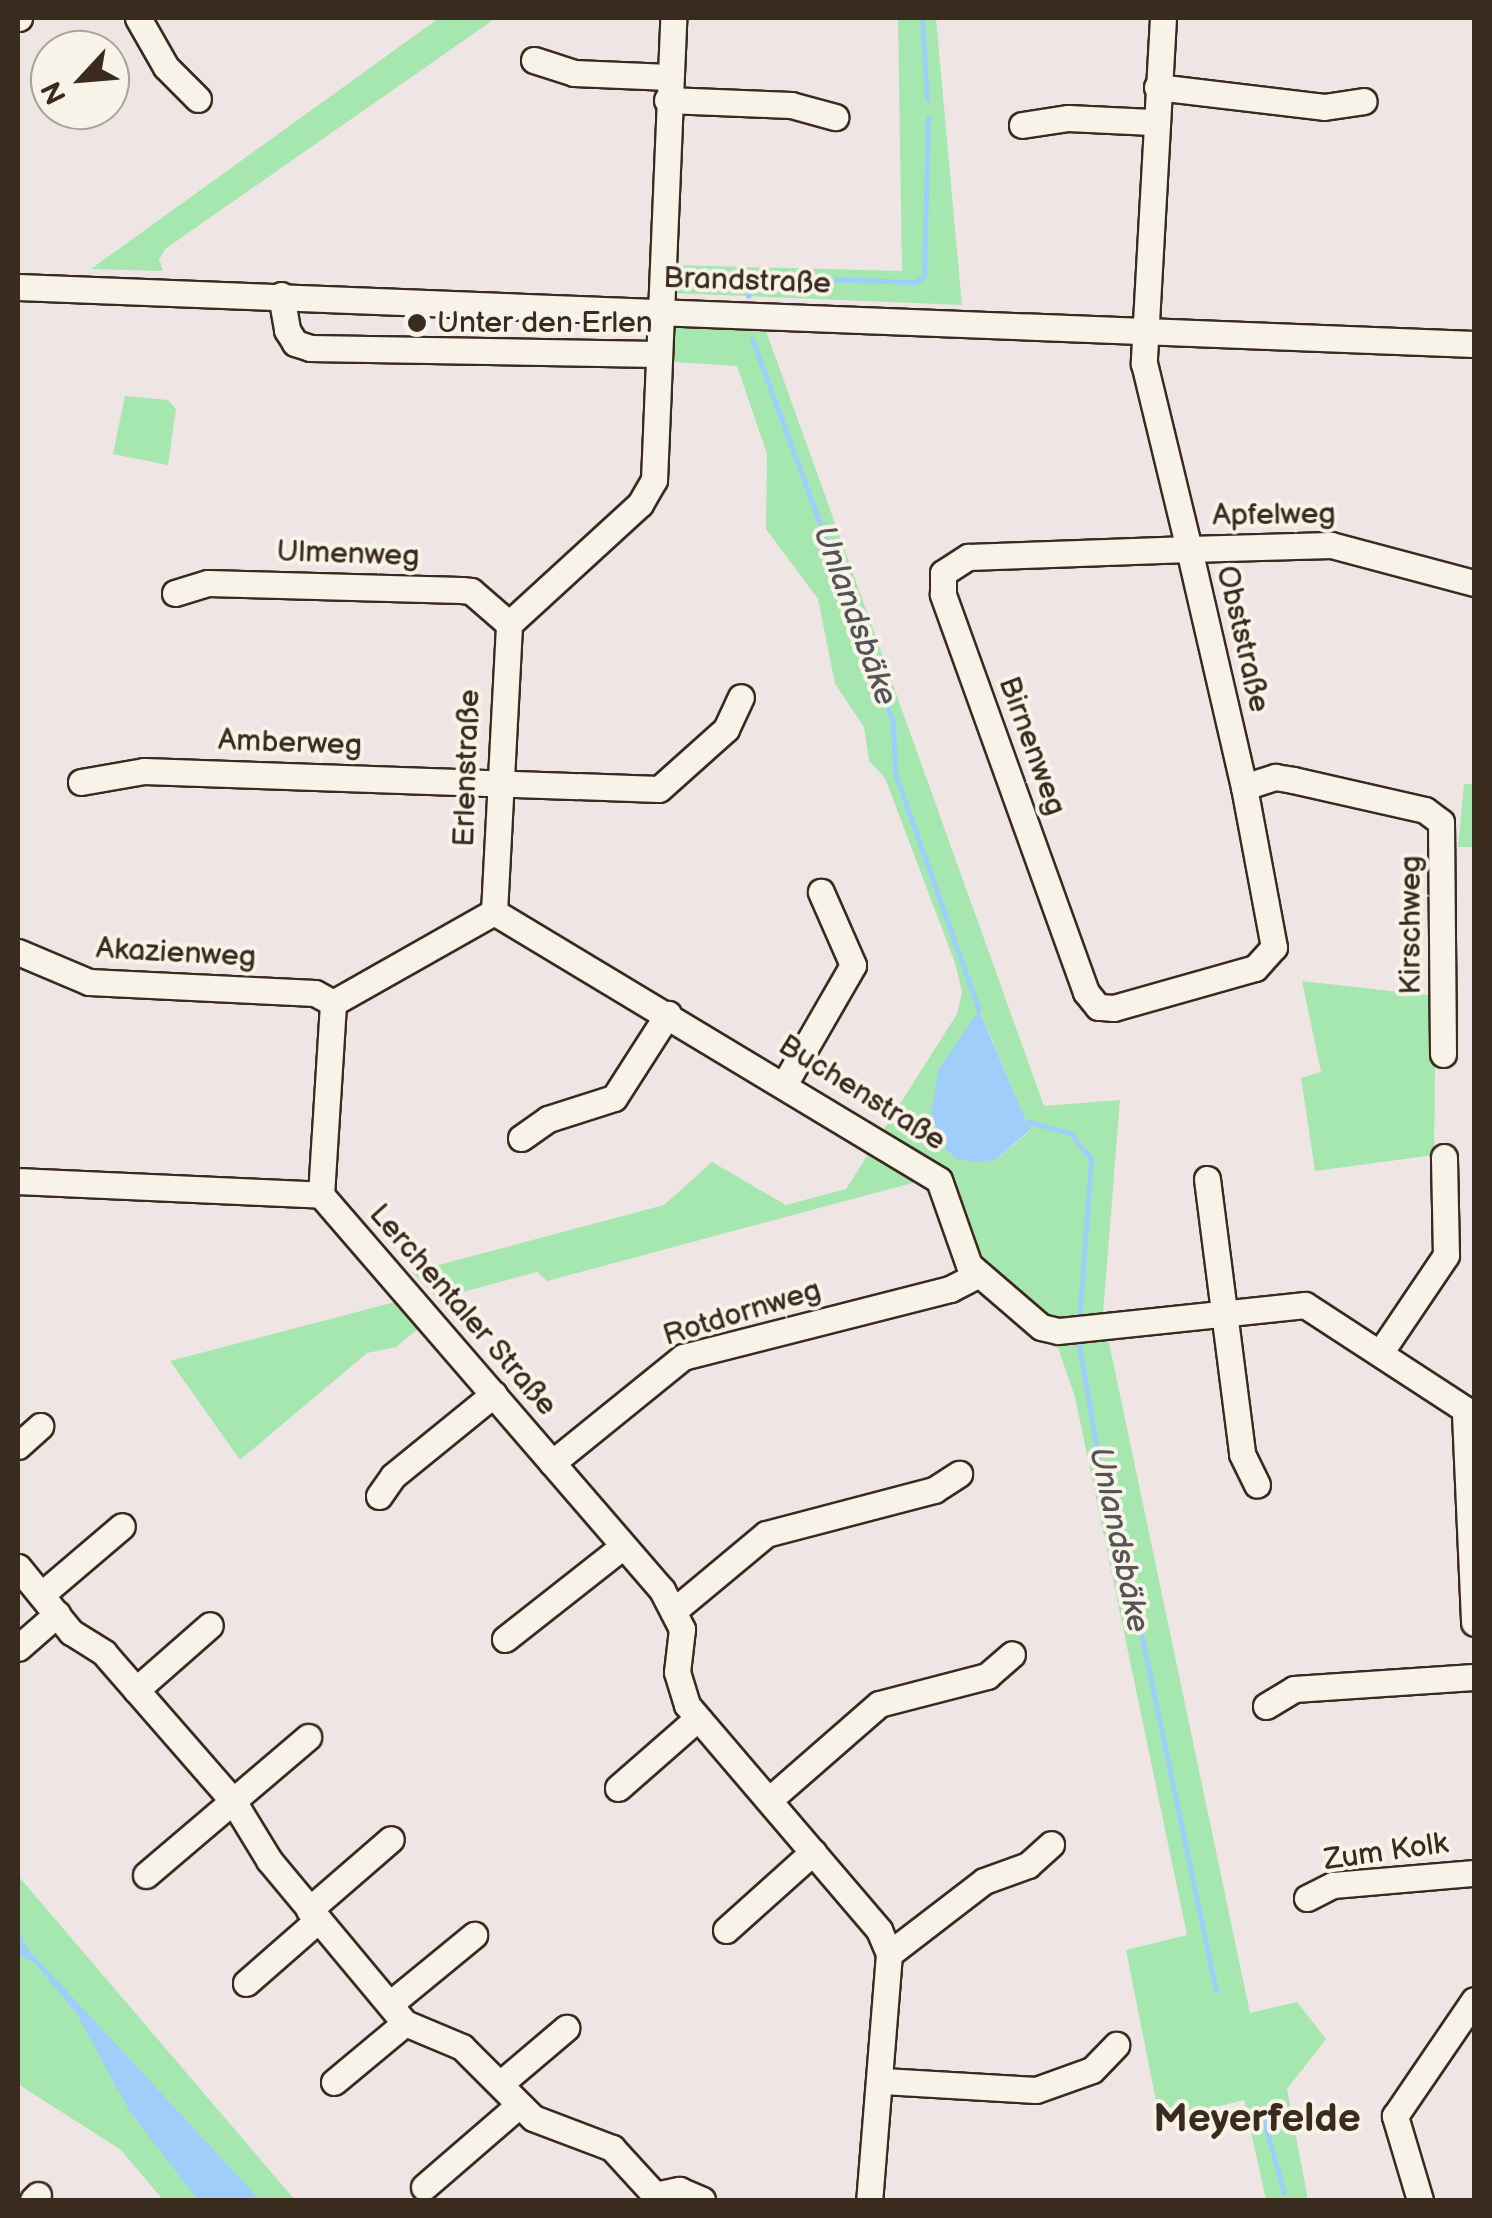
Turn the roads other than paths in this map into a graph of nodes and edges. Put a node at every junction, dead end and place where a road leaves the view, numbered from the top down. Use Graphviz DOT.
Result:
graph roads {
  1 [pos="138,18"];
  2 [pos="673,18"];
  3 [pos="1162,18"];
  4 [pos="534,60"];
  5 [pos="1157,87"];
  6 [pos="668,88"];
  7 [pos="198,99"];
  8 [pos="1364,101"];
  9 [pos="835,118"];
  10 [pos="1152,122"];
  11 [pos="1022,125"];
  12 [pos="18,287"];
  13 [pos="281,295"];
  14 [pos="658,310"];
  15 [pos="1144,331"];
  16 [pos="1474,344"];
  17 [pos="657,354"];
  18 [pos="1188,549"];
  19 [pos="1474,584"];
  20 [pos="175,593"];
  21 [pos="509,624"];
  22 [pos="742,697"];
  23 [pos="81,782"];
  24 [pos="498,782"];
  25 [pos="1244,787"];
  26 [pos="821,892"];
  27 [pos="494,912"];
  28 [pos="18,952"];
  29 [pos="1267,960"];
  30 [pos="333,1003"];
  31 [pos="668,1014"];
  32 [pos="1443,1054"];
  33 [pos="785,1083"];
  34 [pos="522,1138"];
  35 [pos="1444,1158"];
  36 [pos="1207,1179"];
  37 [pos="18,1181"];
  38 [pos="321,1195"];
  39 [pos="978,1275"];
  40 [pos="1223,1311"];
  41 [pos="1380,1353"];
  42 [pos="494,1394"];
  43 [pos="1470,1415"];
  44 [pos="40,1426"];
  45 [pos="18,1446"];
  46 [pos="552,1463"];
  47 [pos="959,1474"];
  48 [pos="1257,1485"];
  49 [pos="379,1496"];
  50 [pos="122,1526"];
  51 [pos="623,1546"];
  52 [pos="18,1567"];
  53 [pos="49,1604"];
  54 [pos="676,1610"];
  55 [pos="1474,1624"];
  56 [pos="210,1625"];
  57 [pos="505,1639"];
  58 [pos="18,1648"];
  59 [pos="1012,1654"];
  60 [pos="1474,1677"];
  61 [pos="136,1690"];
  62 [pos="1266,1706"];
  63 [pos="698,1718"];
  64 [pos="308,1737"];
  65 [pos="618,1788"];
  66 [pos="770,1800"];
  67 [pos="233,1801"];
  68 [pos="391,1839"];
  69 [pos="1051,1844"];
  70 [pos="813,1852"];
  71 [pos="1474,1872"];
  72 [pos="146,1875"];
  73 [pos="1307,1898"];
  74 [pos="314,1915"];
  75 [pos="726,1930"];
  76 [pos="474,1934"];
  77 [pos="888,1954"];
  78 [pos="246,1983"];
  79 [pos="1474,2000"];
  80 [pos="398,2014"];
  81 [pos="566,2028"];
  82 [pos="1116,2045"];
  83 [pos="883,2081"];
  84 [pos="334,2082"];
  85 [pos="500,2084"];
  86 [pos="518,2106"];
  87 [pos="424,2187"];
  88 [pos="653,2198"];
  89 [pos="702,2200"];
  90 [pos="869,2200"];
  91 [pos="1420,2200"];
  1 -- 7 [label="street"];
  2 -- 6 [label="street"];
  3 -- 5 [label="street, Obststraße"];
  4 -- 6 [label="street"];
  5 -- 8 [label="street"];
  5 -- 10 [label="street, Obststraße"];
  6 -- 9 [label="street"];
  6 -- 14 [label="street"];
  10 -- 11 [label="street"];
  10 -- 15 [label="street, Obststraße"];
  12 -- 13 [label="street, Brandstraße"];
  13 -- 14 [label="street, Brandstraße"];
  13 -- 17 [label="street"];
  14 -- 15 [label="street, Brandstraße"];
  14 -- 17 [label="street"];
  15 -- 16 [label="street, Brandstraße"];
  15 -- 18 [label="street, Obststraße"];
  17 -- 21 [label="street"];
  18 -- 19 [label="street, Apfelweg"];
  18 -- 25 [label="street, Obststraße"];
  18 -- 29 [label="street, Birnenweg"];
  20 -- 21 [label="street, Ulmenweg"];
  21 -- 24 [label="street, Erlenstraße"];
  22 -- 24 [label="street, Amberweg"];
  23 -- 24 [label="street, Amberweg"];
  24 -- 27 [label="street, Erlenstraße"];
  25 -- 29 [label="street, Obststraße"];
  25 -- 32 [label="street, Kirschweg"];
  26 -- 33 [label="street"];
  27 -- 30 [label="street"];
  27 -- 31 [label="street, Buchenstraße"];
  28 -- 30 [label="street, Akazienweg"];
  30 -- 38 [label="street"];
  31 -- 33 [label="street, Buchenstraße"];
  31 -- 34 [label="street"];
  33 -- 39 [label="street, Buchenstraße"];
  35 -- 41 [label="street"];
  36 -- 40 [label="street"];
  37 -- 38 [label="street"];
  38 -- 42 [label="street, Lerchentaler Straße"];
  39 -- 40 [label="street, Buchenstraße"];
  39 -- 46 [label="street, Rotdornweg"];
  40 -- 41 [label="street, Buchenstraße"];
  40 -- 48 [label="street"];
  41 -- 43 [label="street, Buchenstraße"];
  42 -- 46 [label="street, Lerchentaler Straße"];
  42 -- 49 [label="street"];
  43 -- 55 [label="street"];
  44 -- 45 [label="street"];
  46 -- 51 [label="street, Lerchentaler Straße"];
  47 -- 54 [label="street"];
  50 -- 53 [label="street"];
  51 -- 54 [label="street, Lerchentaler Straße"];
  51 -- 57 [label="street"];
  52 -- 53 [label="street"];
  53 -- 58 [label="street"];
  53 -- 61 [label="street"];
  54 -- 63 [label="street"];
  56 -- 61 [label="street"];
  59 -- 66 [label="street"];
  60 -- 62 [label="street"];
  61 -- 67 [label="street"];
  63 -- 65 [label="street"];
  63 -- 66 [label="street"];
  64 -- 67 [label="street"];
  66 -- 70 [label="street"];
  67 -- 72 [label="street"];
  67 -- 74 [label="street"];
  68 -- 74 [label="street"];
  69 -- 77 [label="street"];
  70 -- 75 [label="street"];
  70 -- 77 [label="street"];
  71 -- 73 [label="street, Zum Kolk"];
  74 -- 78 [label="street"];
  74 -- 80 [label="street"];
  76 -- 80 [label="street"];
  77 -- 83 [label="street"];
  79 -- 91 [label="street"];
  80 -- 84 [label="street"];
  80 -- 85 [label="street"];
  81 -- 85 [label="street"];
  82 -- 83 [label="street"];
  83 -- 90 [label="street"];
  85 -- 86 [label="street"];
  86 -- 87 [label="street"];
  86 -- 88 [label="street"];
  88 -- 89 [label="street"];
}
